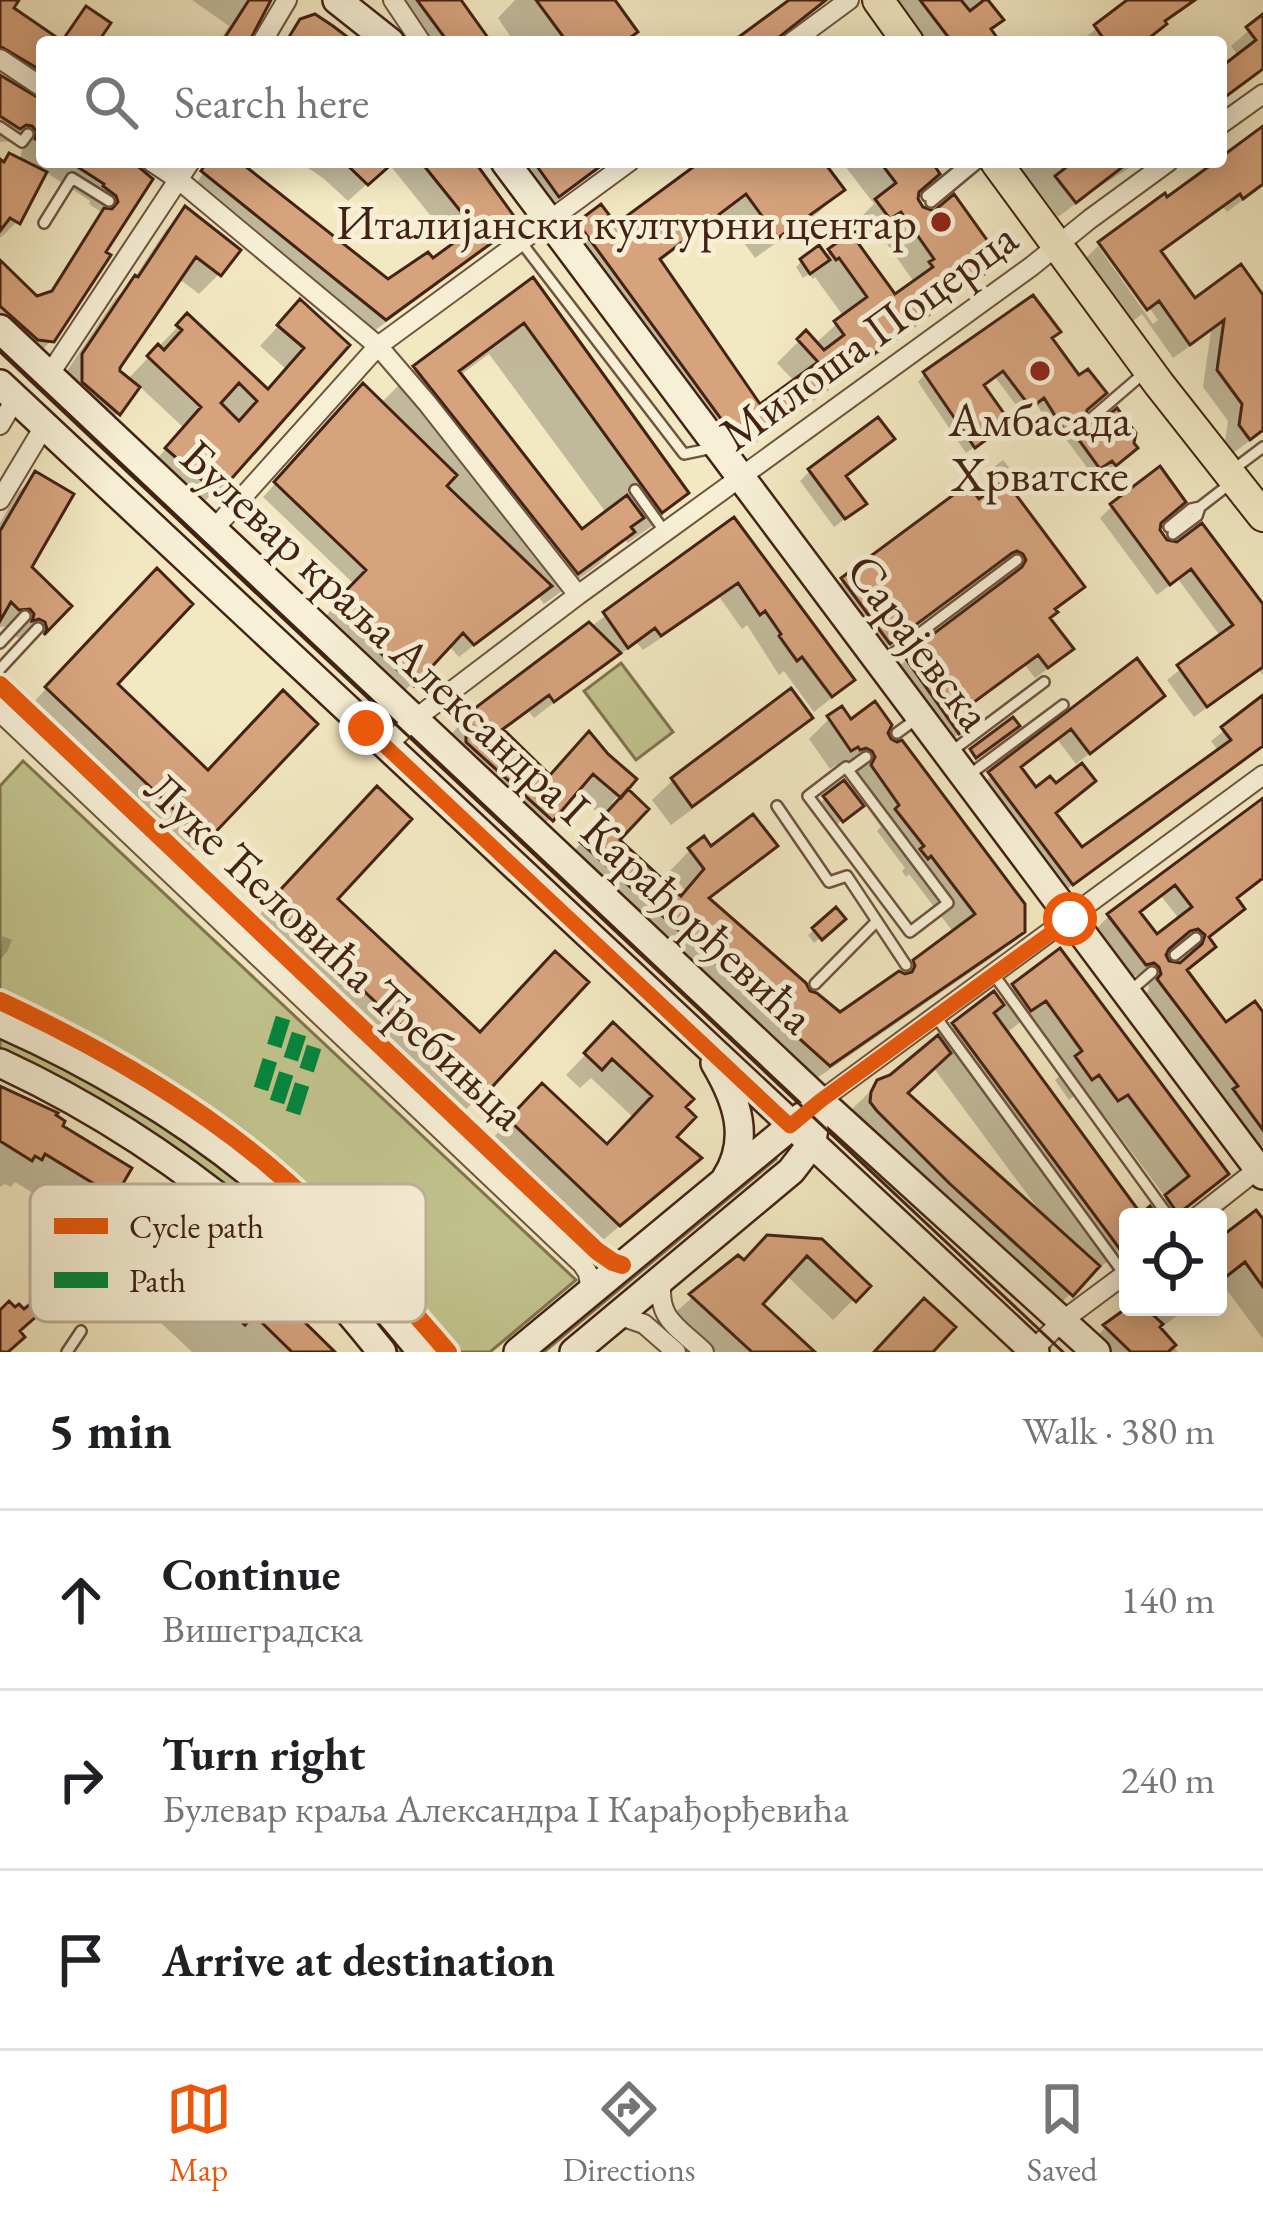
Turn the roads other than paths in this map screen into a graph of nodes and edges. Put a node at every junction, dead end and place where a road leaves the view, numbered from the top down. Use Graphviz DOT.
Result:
graph roads {
  1 [pos="287,0"];
  2 [pos="337,0"];
  3 [pos="392,0"];
  4 [pos="849,0"];
  5 [pos="878,0"];
  6 [pos="266,36"];
  7 [pos="382,36"];
  8 [pos="418,36"];
  9 [pos="800,36"];
  10 [pos="904,36"];
  11 [pos="0,59"];
  12 [pos="36,84"];
  13 [pos="1263,94"];
  14 [pos="1227,120"];
  15 [pos="0,127"];
  16 [pos="28,134"];
  17 [pos="161,168"];
  18 [pos="186,168"];
  19 [pos="509,168"];
  20 [pos="621,168"];
  21 [pos="963,168"];
  22 [pos="971,168"];
  23 [pos="1000,168"];
  24 [pos="1160,168"];
  25 [pos="179,180"];
  26 [pos="109,201"];
  27 [pos="548,222"];
  28 [pos="44,223"];
  29 [pos="521,242"];
  30 [pos="1058,247"];
  31 [pos="0,329"];
  32 [pos="378,346"];
  33 [pos="1148,370"];
  34 [pos="49,375"];
  35 [pos="8,391"];
  36 [pos="1094,416"];
  37 [pos="0,424"];
  38 [pos="45,425"];
  39 [pos="718,446"];
  40 [pos="1263,446"];
  41 [pos="741,476"];
  42 [pos="1232,476"];
  43 [pos="635,490"];
  44 [pos="0,500"];
  45 [pos="1263,516"];
  46 [pos="214,529"];
  47 [pos="1171,531"];
  48 [pos="665,532"];
  49 [pos="1017,560"];
  50 [pos="578,595"];
  51 [pos="25,616"];
  52 [pos="38,628"];
  53 [pos="0,643"];
  54 [pos="880,663"];
  55 [pos="0,669"];
  56 [pos="1044,682"];
  57 [pos="0,685"];
  58 [pos="1063,705"];
  59 [pos="0,712"];
  60 [pos="415,719"];
  61 [pos="386,747"];
  62 [pos="947,755"];
  63 [pos="867,759"];
  64 [pos="850,772"];
  65 [pos="1263,775"];
  66 [pos="965,779"];
  67 [pos="777,806"];
  68 [pos="1070,919"];
  69 [pos="877,922"];
  70 [pos="1196,938"];
  71 [pos="1174,955"];
  72 [pos="907,965"];
  73 [pos="1152,973"];
  74 [pos="994,975"];
  75 [pos="815,983"];
  76 [pos="1126,994"];
  77 [pos="935,1010"];
  78 [pos="0,1022"];
  79 [pos="699,1040"];
  80 [pos="0,1063"];
  81 [pos="820,1101"];
  82 [pos="801,1136"];
  83 [pos="1261,1169"];
  84 [pos="201,1184"];
  85 [pos="261,1184"];
  86 [pos="719,1185"];
  87 [pos="1162,1208"];
  88 [pos="1209,1208"];
  89 [pos="1119,1264"];
  90 [pos="622,1265"];
  91 [pos="662,1279"];
  92 [pos="1119,1279"];
  93 [pos="591,1292"];
  94 [pos="618,1316"];
  95 [pos="1062,1321"];
  96 [pos="357,1322"];
  97 [pos="396,1322"];
  98 [pos="81,1331"];
  99 [pos="1034,1351"];
  100 [pos="67,1352"];
  101 [pos="382,1352"];
  102 [pos="422,1352"];
  103 [pos="518,1352"];
  104 [pos="574,1352"];
  105 [pos="676,1352"];
  106 [pos="704,1352"];
  107 [pos="1096,1352"];
  1 -- 6 [label="street"];
  2 -- 7 [label="main road"];
  3 -- 8 [label="street"];
  4 -- 9 [label="street"];
  5 -- 10 [label="main road"];
  11 -- 12 [label="street"];
  13 -- 14 [label="street"];
  15 -- 16 [label="lane"];
  17 -- 25 [label="street"];
  18 -- 25 [label="street"];
  19 -- 27 [label="main road, Сарајевска"];
  20 -- 27 [label="street"];
  21 -- 22 [label="lane"];
  23 -- 30 [label="main road"];
  24 -- 30 [label="street, Милоша Поцерца"];
  25 -- 32 [label="street"];
  25 -- 34 [label="street"];
  26 -- 28 [label="lane"];
  27 -- 29 [label="street"];
  27 -- 39 [label="main road, Сарајевска"];
  29 -- 32 [label="street"];
  29 -- 39 [label="lane"];
  30 -- 33 [label="main road"];
  30 -- 41 [label="street, Милоша Поцерца"];
  31 -- 34 [label="main road, Булевар краља Александра I Карађорђевића"];
  32 -- 46 [label="street"];
  32 -- 50 [label="street"];
  33 -- 36 [label="lane"];
  33 -- 42 [label="main road"];
  34 -- 46 [label="main road, Булевар краља Александра I Карађорђевића"];
  35 -- 37 [label="street"];
  35 -- 38 [label="main road, Булевар краља Александра I Карађорђевића"];
  38 -- 44 [label="street"];
  38 -- 61 [label="main road, Булевар краља Александра I Карађорђевића"];
  39 -- 41 [label="main road, Сарајевска"];
  40 -- 42 [label="lane"];
  41 -- 48 [label="street, Милоша Поцерца"];
  41 -- 54 [label="main road, Сарајевска"];
  42 -- 45 [label="main road"];
  42 -- 47 [label="lane"];
  43 -- 48 [label="lane"];
  46 -- 60 [label="main road, Булевар краља Александра I Карађорђевића"];
  48 -- 50 [label="street, Милоша Поцерца"];
  49 -- 54 [label="lane"];
  50 -- 60 [label="street, Милоша Поцерца"];
  51 -- 53 [label="lane"];
  52 -- 55 [label="lane"];
  54 -- 62 [label="main road, Сарајевска"];
  56 -- 62 [label="lane"];
  57 -- 90 [label="street, Луке Ћеловића Требињца"];
  58 -- 66 [label="lane"];
  59 -- 93 [label="street, Луке Ћеловића Требињца"];
  60 -- 61 [label="street, Милоша Поцерца"];
  60 -- 81 [label="main road, Булевар краља Александра I Карађорђевића"];
  61 -- 79 [label="main road, Булевар краља Александра I Карађорђевића"];
  62 -- 66 [label="main road, Сарајевска"];
  63 -- 64 [label="lane"];
  64 -- 64 [label="lane"];
  65 -- 68 [label="street"];
  66 -- 68 [label="main road, Сарајевска"];
  67 -- 69 [label="lane"];
  68 -- 74 [label="street"];
  68 -- 76 [label="main road, Сарајевска"];
  69 -- 72 [label="lane"];
  69 -- 75 [label="lane"];
  70 -- 71 [label="lane"];
  73 -- 76 [label="lane"];
  74 -- 77 [label="street"];
  74 -- 87 [label="lane"];
  76 -- 83 [label="main road, Сарајевска"];
  77 -- 81 [label="street"];
  77 -- 89 [label="lane"];
  78 -- 85 [label="main road"];
  79 -- 82 [label="main road, Булевар краља Александра I Карађорђевића"];
  79 -- 86 [label="main road"];
  80 -- 84 [label="main road"];
  81 -- 82 [label="main road"];
  81 -- 95 [label="main road, Булевар краља Александра I Карађорђевића"];
  82 -- 86 [label="main road"];
  82 -- 91 [label="main road"];
  82 -- 99 [label="main road, Булевар краља Александра I Карађорђевића"];
  83 -- 88 [label="street"];
  86 -- 90 [label="main road"];
  90 -- 93 [label="main road"];
  91 -- 94 [label="main road"];
  91 -- 106 [label="street"];
  92 -- 95 [label="street"];
  93 -- 103 [label="main road"];
  94 -- 104 [label="main road"];
  94 -- 105 [label="street"];
  95 -- 99 [label="street"];
  95 -- 107 [label="main road, Булевар краља Александра I Карађорђевића"];
  96 -- 101 [label="main road"];
  97 -- 102 [label="main road"];
  98 -- 100 [label="lane"];
}
